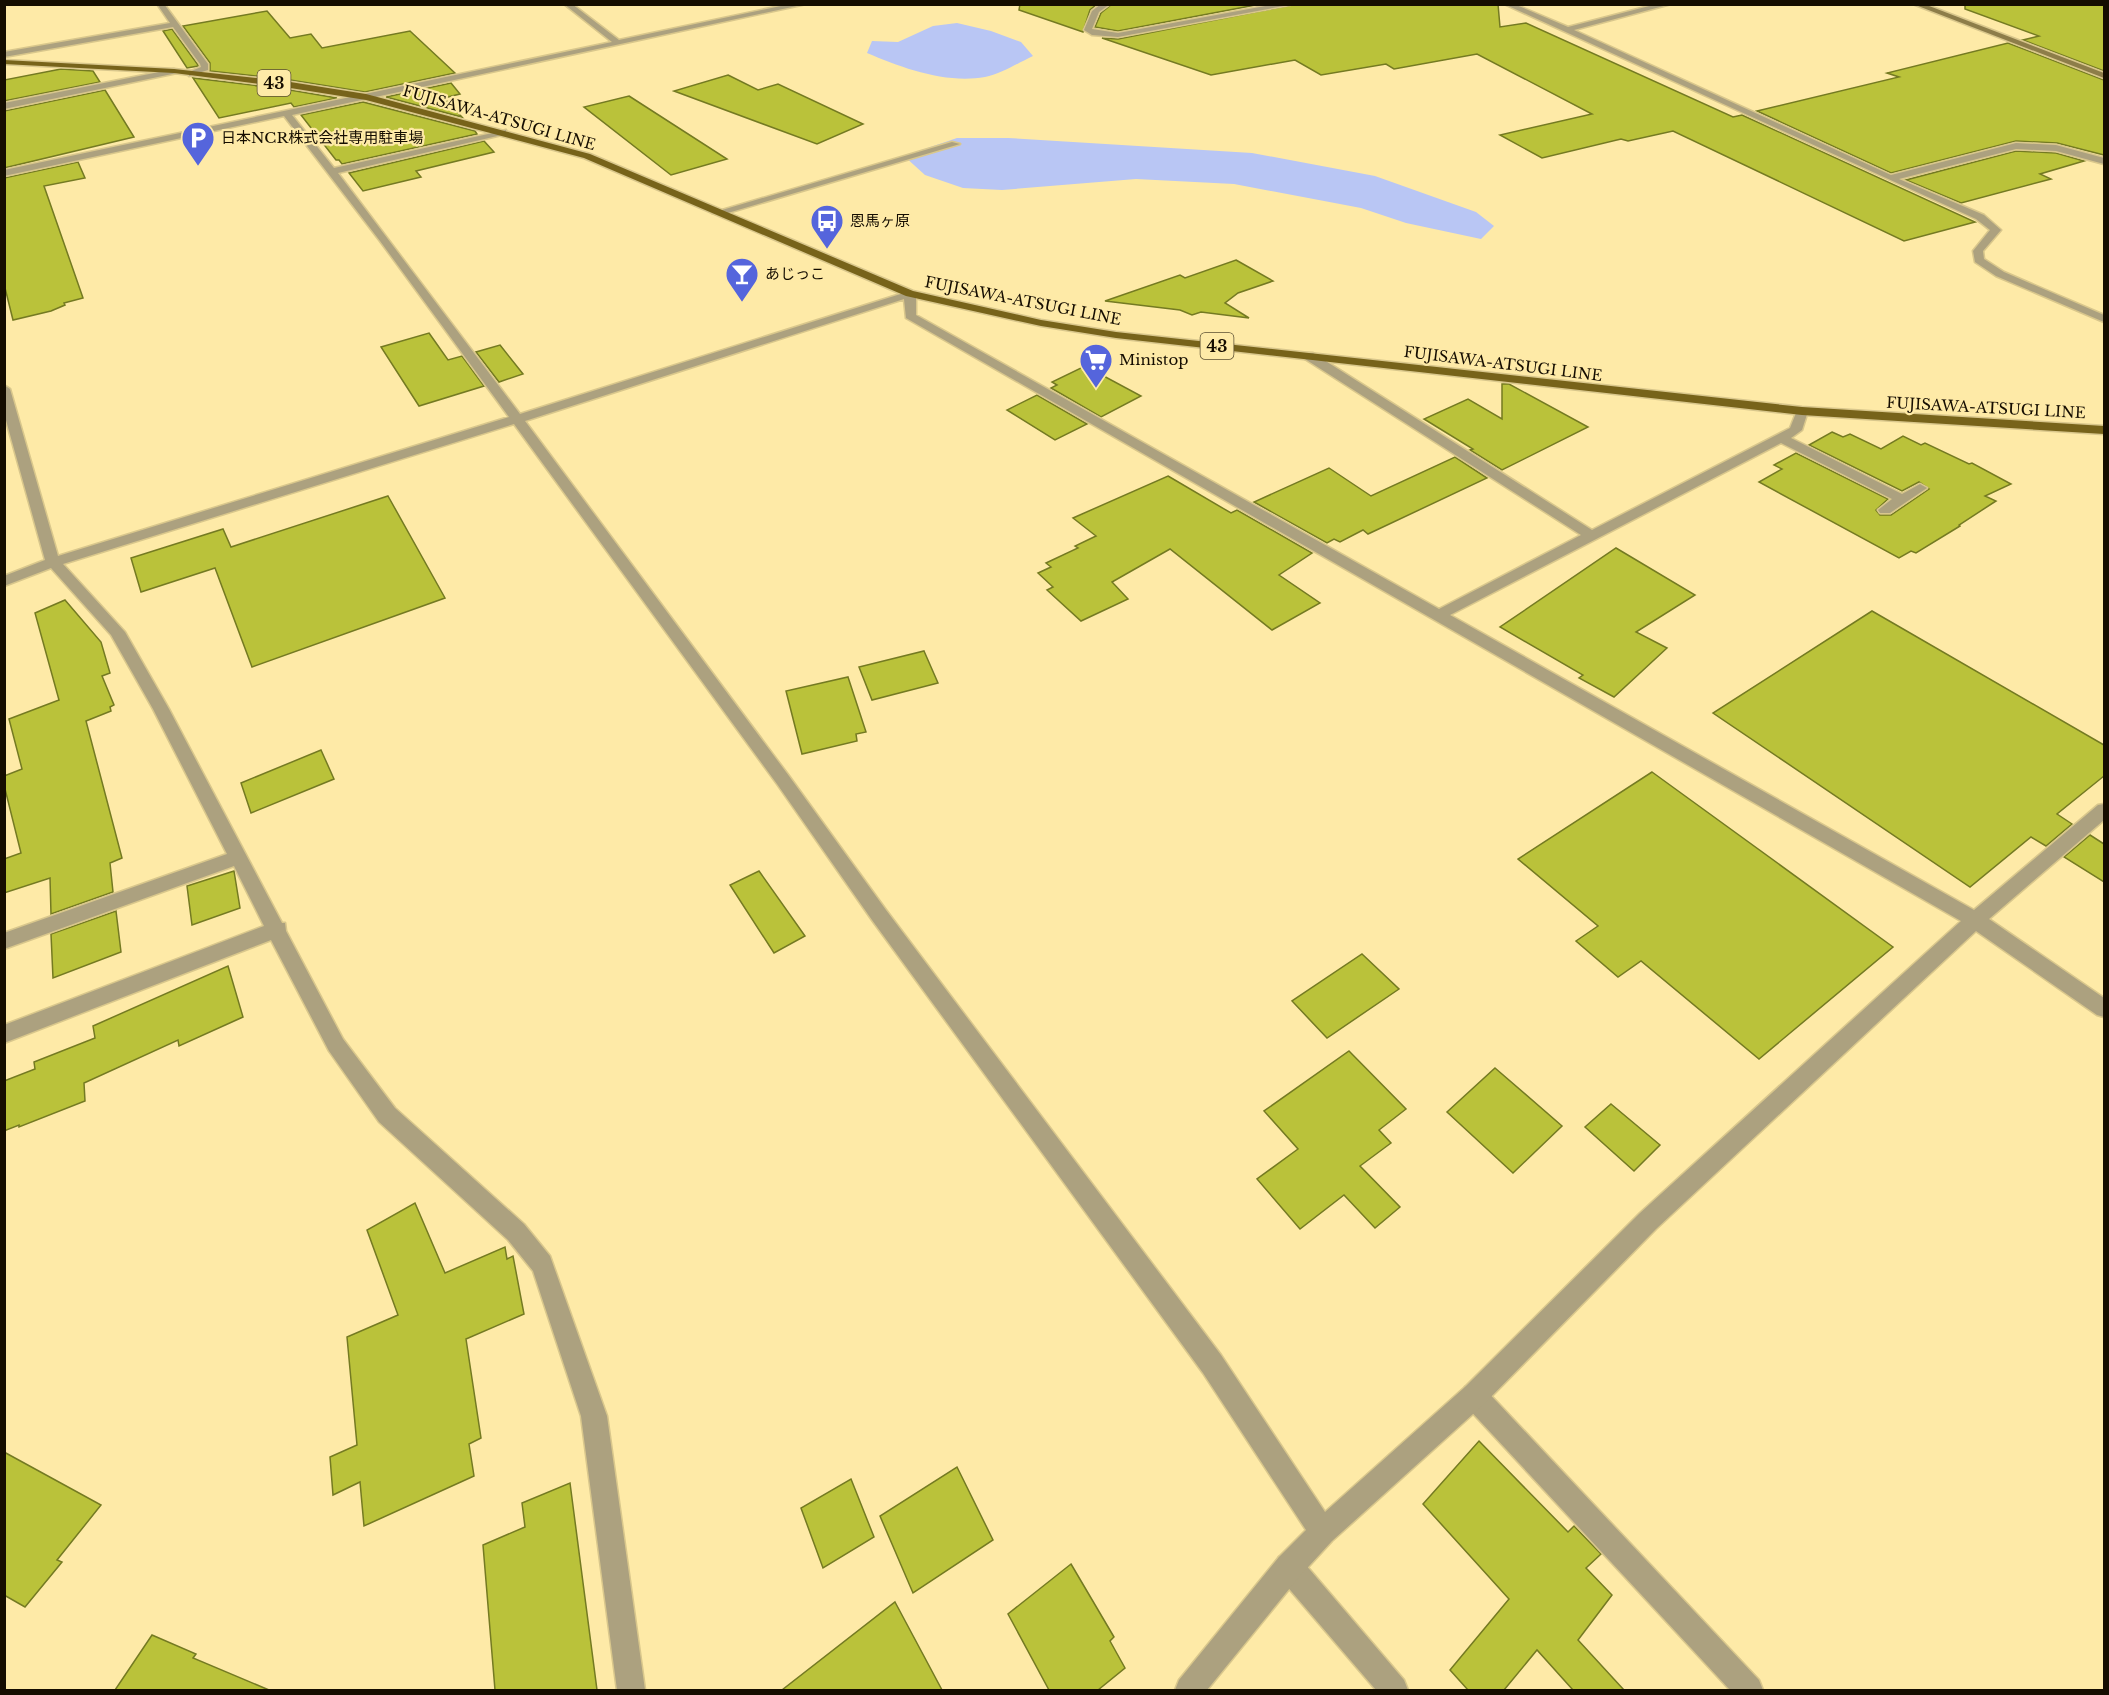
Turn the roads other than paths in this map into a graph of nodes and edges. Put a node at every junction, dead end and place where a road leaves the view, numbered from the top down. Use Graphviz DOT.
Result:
graph roads {
  1 [pos="160,4"];
  2 [pos="567,4"];
  3 [pos="803,4"];
  4 [pos="1107,4"];
  5 [pos="1222,4"];
  6 [pos="1291,4"];
  7 [pos="1507,4"];
  8 [pos="1668,4"];
  9 [pos="1916,4"];
  10 [pos="1239,14"];
  11 [pos="174,25"];
  12 [pos="1567,30"];
  13 [pos="619,44"];
  14 [pos="4,55"];
  15 [pos="4,62"];
  16 [pos="174,71"];
  17 [pos="192,74"];
  18 [pos="2104,76"];
  19 [pos="366,97"];
  20 [pos="4,106"];
  21 [pos="287,114"];
  22 [pos="503,132"];
  23 [pos="956,144"];
  24 [pos="2104,161"];
  25 [pos="333,171"];
  26 [pos="4,173"];
  27 [pos="1890,177"];
  28 [pos="717,213"];
  29 [pos="910,294"];
  30 [pos="2104,319"];
  31 [pos="1310,356"];
  32 [pos="4,389"];
  33 [pos="1802,411"];
  34 [pos="517,419"];
  35 [pos="2104,430"];
  36 [pos="1781,438"];
  37 [pos="1920,488"];
  38 [pos="1902,499"];
  39 [pos="1885,510"];
  40 [pos="1592,536"];
  41 [pos="53,562"];
  42 [pos="4,581"];
  43 [pos="1437,616"];
  44 [pos="2104,810"];
  45 [pos="239,857"];
  46 [pos="1975,920"];
  47 [pos="278,929"];
  48 [pos="4,941"];
  49 [pos="2104,1009"];
  50 [pos="4,1034"];
  51 [pos="1474,1396"];
  52 [pos="1323,1532"];
  53 [pos="1289,1567"];
  54 [pos="631,1690"];
  55 [pos="1189,1690"];
  56 [pos="1394,1690"];
  57 [pos="1749,1690"];
  1 -- 11 [label="street"];
  2 -- 13 [label="street"];
  3 -- 13 [label="street"];
  4 -- 10 [label="street"];
  5 -- 10 [label="street"];
  6 -- 10 [label="street"];
  7 -- 12 [label="street"];
  8 -- 12 [label="street"];
  9 -- 18 [label="main road"];
  11 -- 14 [label="street"];
  11 -- 17 [label="street"];
  12 -- 27 [label="street"];
  13 -- 19 [label="street"];
  15 -- 16 [label="main road, FUJISAWA-ATSUGI LINE / 43"];
  16 -- 17 [label="main road, FUJISAWA-ATSUGI LINE / 43"];
  16 -- 20 [label="street"];
  17 -- 19 [label="main road, FUJISAWA-ATSUGI LINE / 43"];
  19 -- 21 [label="street"];
  19 -- 22 [label="main road, FUJISAWA-ATSUGI LINE / 43"];
  21 -- 25 [label="street"];
  21 -- 26 [label="street"];
  22 -- 25 [label="street"];
  22 -- 28 [label="main road, FUJISAWA-ATSUGI LINE / 43"];
  23 -- 28 [label="street"];
  24 -- 27 [label="street"];
  25 -- 34 [label="street"];
  27 -- 30 [label="street"];
  28 -- 29 [label="main road, FUJISAWA-ATSUGI LINE / 43"];
  29 -- 31 [label="main road, FUJISAWA-ATSUGI LINE / 43"];
  29 -- 34 [label="street"];
  29 -- 43 [label="street"];
  31 -- 33 [label="main road, FUJISAWA-ATSUGI LINE / 43"];
  31 -- 40 [label="street"];
  32 -- 41 [label="street"];
  33 -- 35 [label="main road, FUJISAWA-ATSUGI LINE / 43"];
  33 -- 36 [label="street"];
  34 -- 41 [label="street"];
  34 -- 52 [label="street"];
  36 -- 38 [label="street"];
  36 -- 40 [label="street"];
  37 -- 38 [label="street"];
  38 -- 39 [label="street"];
  40 -- 43 [label="street"];
  41 -- 42 [label="street"];
  41 -- 45 [label="street"];
  43 -- 46 [label="street"];
  44 -- 46 [label="street"];
  45 -- 47 [label="street"];
  45 -- 48 [label="street"];
  46 -- 49 [label="street"];
  46 -- 51 [label="street"];
  47 -- 50 [label="street"];
  47 -- 54 [label="street"];
  51 -- 52 [label="street"];
  51 -- 57 [label="street"];
  52 -- 53 [label="street"];
  53 -- 55 [label="street"];
  53 -- 56 [label="street"];
}
